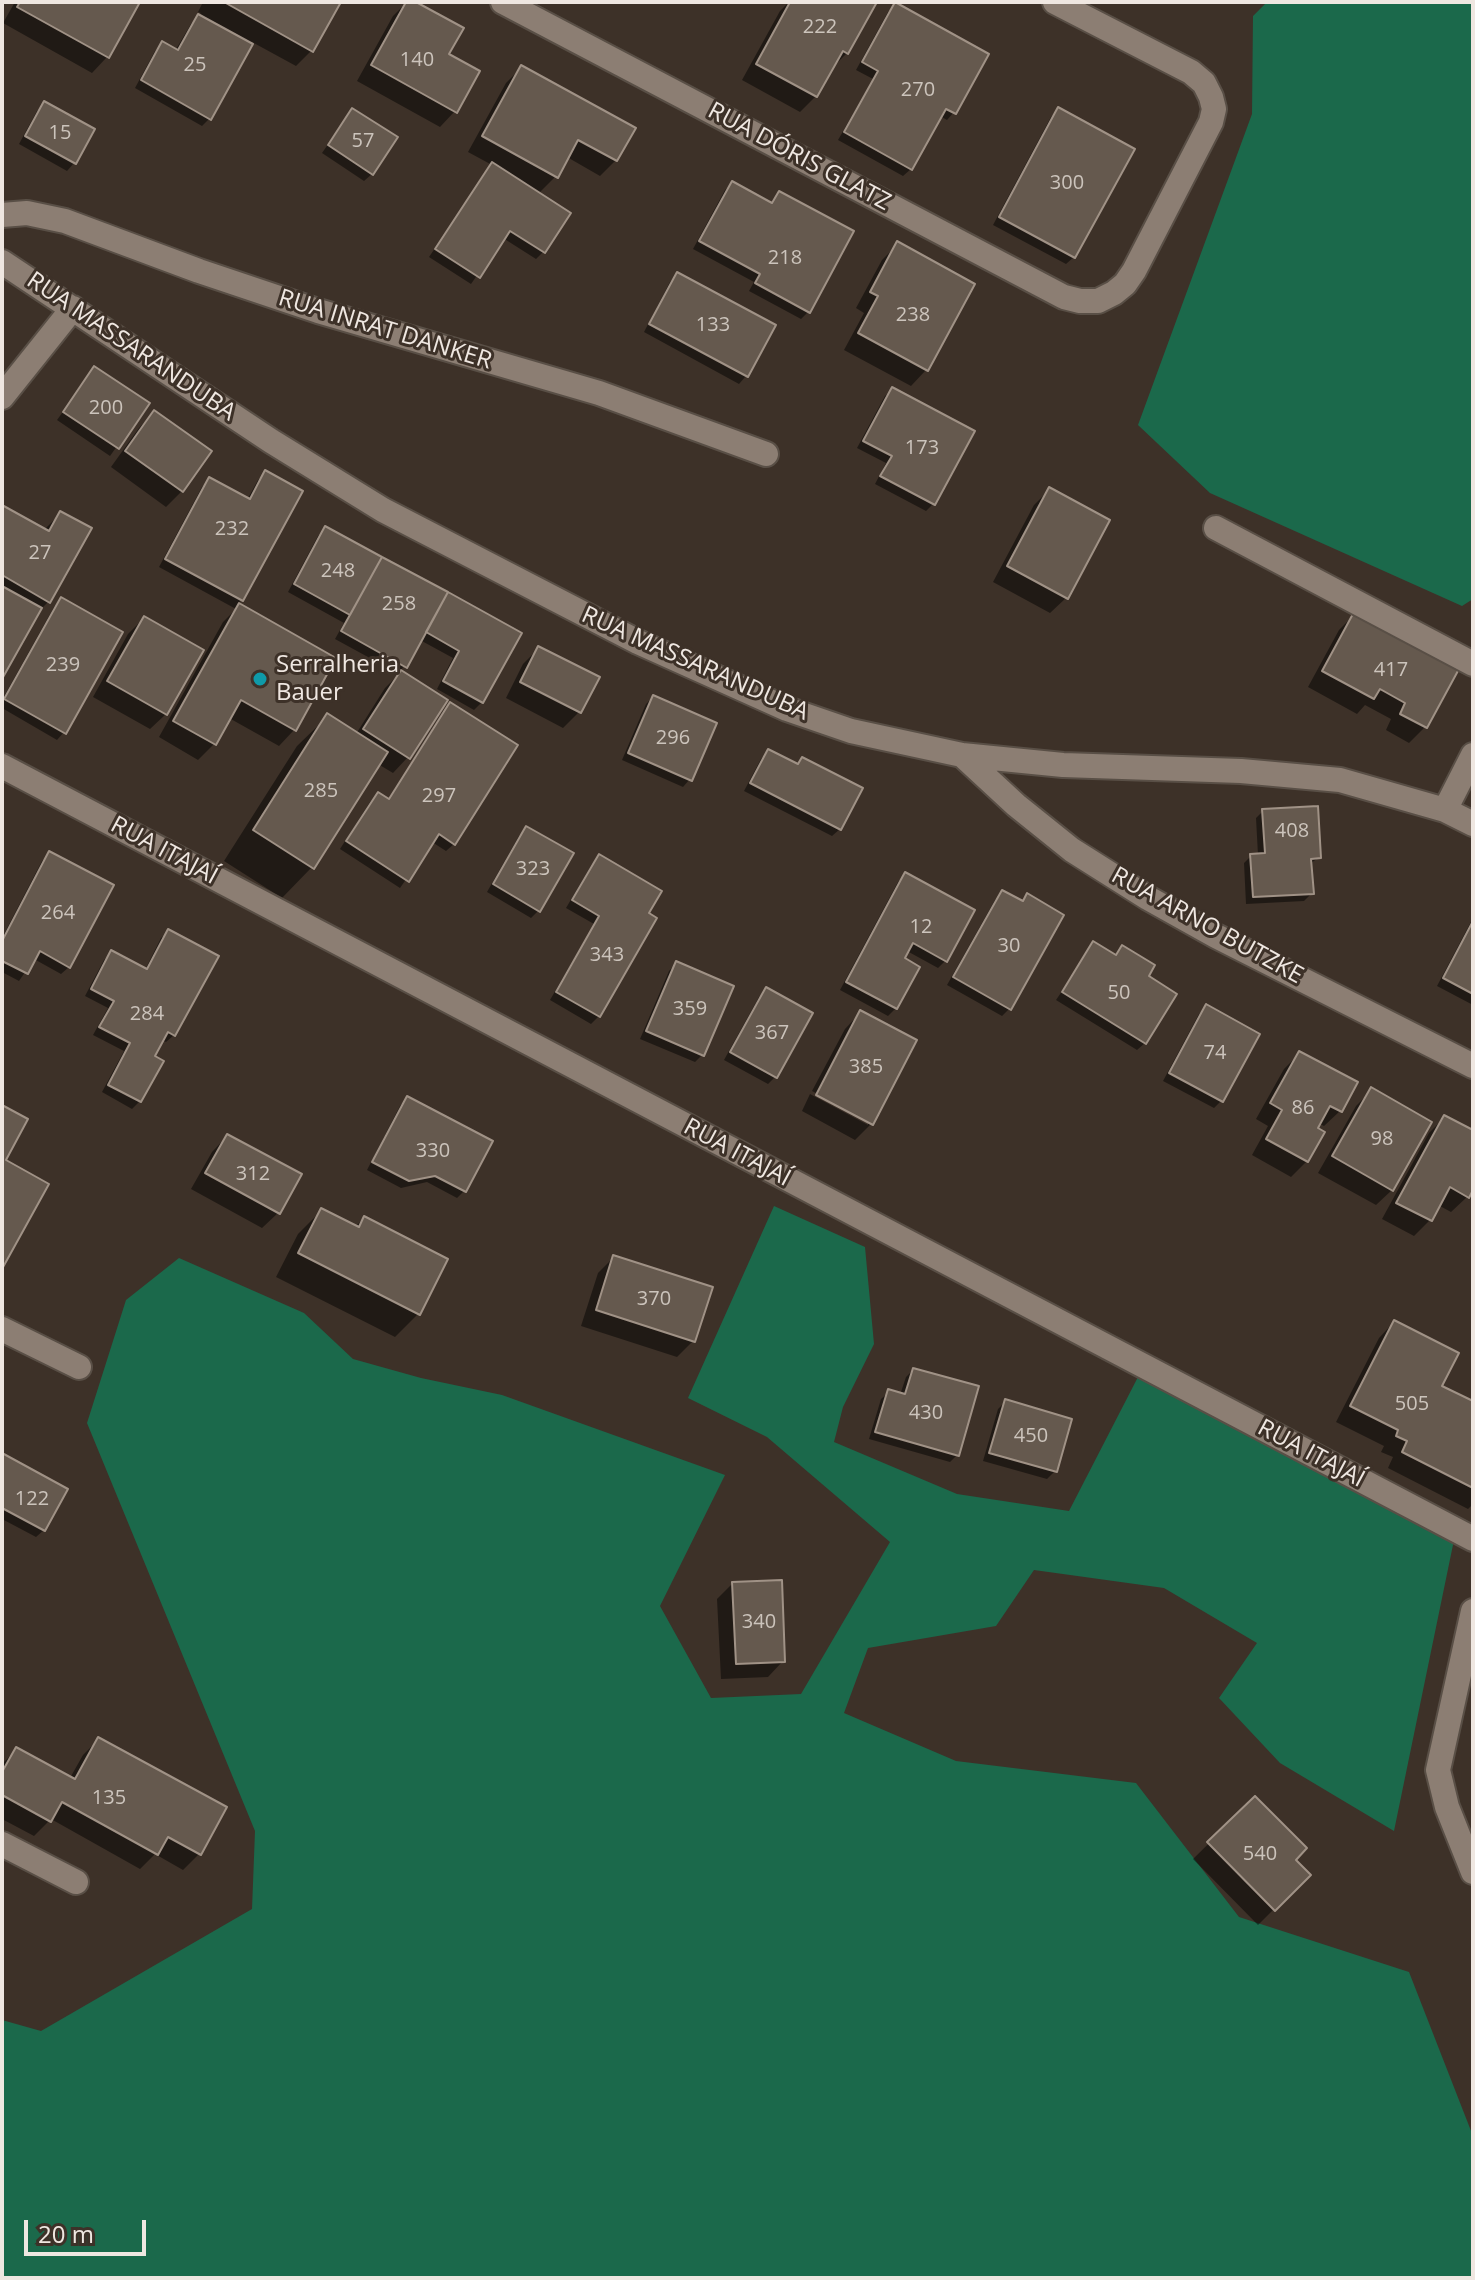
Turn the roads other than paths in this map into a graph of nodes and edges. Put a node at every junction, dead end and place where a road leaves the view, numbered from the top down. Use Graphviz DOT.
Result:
graph roads {
  1 [pos="503,2"];
  2 [pos="1055,2"];
  3 [pos="2,215"];
  4 [pos="2,262"];
  5 [pos="73,308"];
  6 [pos="2,397"];
  7 [pos="766,454"];
  8 [pos="1216,528"];
  9 [pos="1473,664"];
  10 [pos="962,755"];
  11 [pos="1473,755"];
  12 [pos="2,766"];
  13 [pos="1445,810"];
  14 [pos="1473,824"];
  15 [pos="1473,1066"];
  16 [pos="2,1329"];
  17 [pos="79,1367"];
  18 [pos="1473,1539"];
  19 [pos="1473,1611"];
  20 [pos="2,1844"];
  21 [pos="1473,1872"];
  22 [pos="76,1882"];
  1 -- 2 [label="street, RUA DÓRIS GLATZ"];
  3 -- 7 [label="street, RUA INRAT DANKER"];
  4 -- 5 [label="street, RUA MASSARANDUBA"];
  5 -- 6 [label="street"];
  5 -- 10 [label="street, RUA MASSARANDUBA"];
  8 -- 9 [label="street"];
  10 -- 13 [label="street, RUA MASSARANDUBA"];
  10 -- 15 [label="street, RUA ARNO BUTZKE"];
  11 -- 13 [label="street"];
  12 -- 18 [label="street, RUA ITAJAÍ"];
  13 -- 14 [label="street, RUA MASSARANDUBA"];
  16 -- 17 [label="street"];
  19 -- 21 [label="street"];
  20 -- 22 [label="street"];
}
